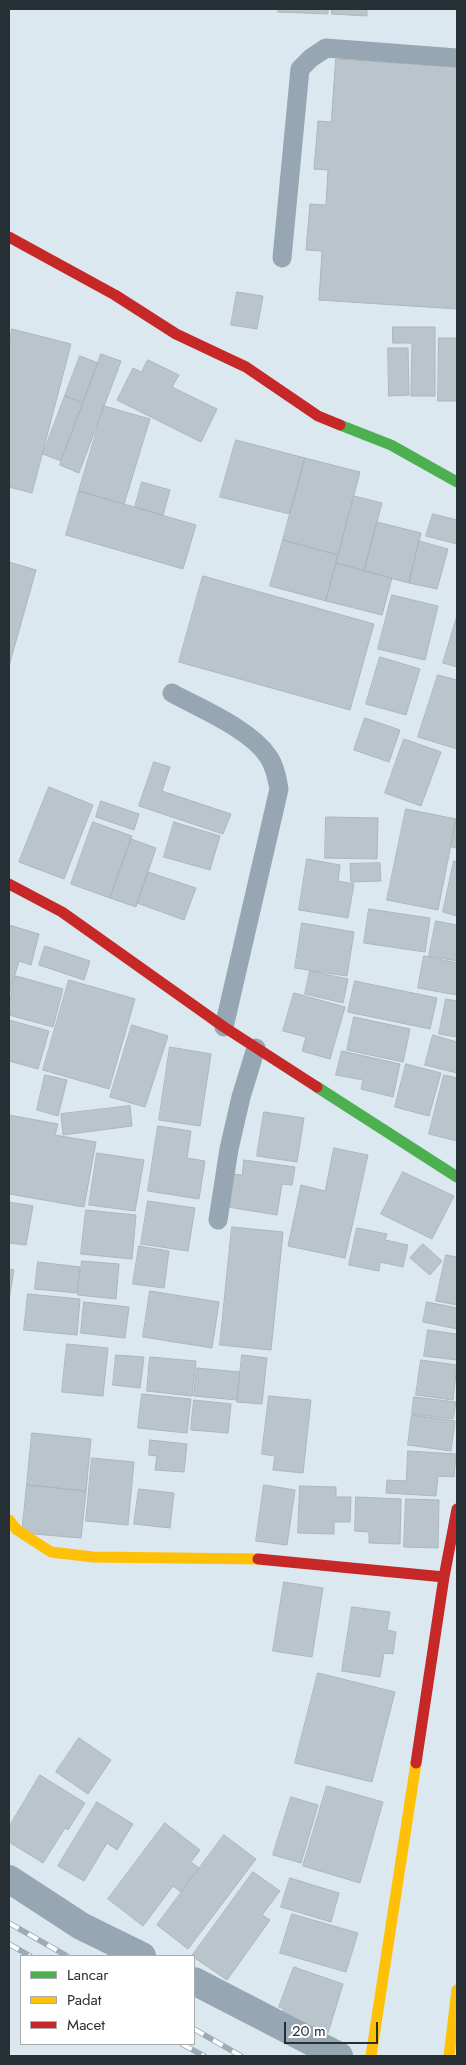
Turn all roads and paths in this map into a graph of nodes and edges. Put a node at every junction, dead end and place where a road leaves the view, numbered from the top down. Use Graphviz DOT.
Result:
graph roads {
  1 [pos="457,58"];
  2 [pos="9,237"];
  3 [pos="282,258"];
  4 [pos="457,482"];
  5 [pos="172,693"];
  6 [pos="9,884"];
  7 [pos="224,1027"];
  8 [pos="256,1048"];
  9 [pos="457,1177"];
  10 [pos="218,1220"];
  11 [pos="457,1509"];
  12 [pos="9,1520"];
  13 [pos="444,1577"];
  14 [pos="9,1879"];
  15 [pos="140,1955"];
  16 [pos="195,1983"];
  17 [pos="457,1990"];
  18 [pos="340,2056"];
  19 [pos="371,2056"];
  20 [pos="449,2056"];
  1 -- 3 [label="lane"];
  2 -- 4 [label="main road"];
  5 -- 7 [label="lane"];
  6 -- 7 [label="main road"];
  7 -- 8 [label="main road"];
  8 -- 9 [label="main road"];
  8 -- 10 [label="lane"];
  11 -- 13 [label="main road"];
  12 -- 13 [label="main road"];
  13 -- 19 [label="main road"];
  14 -- 15 [label="street"];
  16 -- 18 [label="street"];
  17 -- 20 [label="main road"];
}
